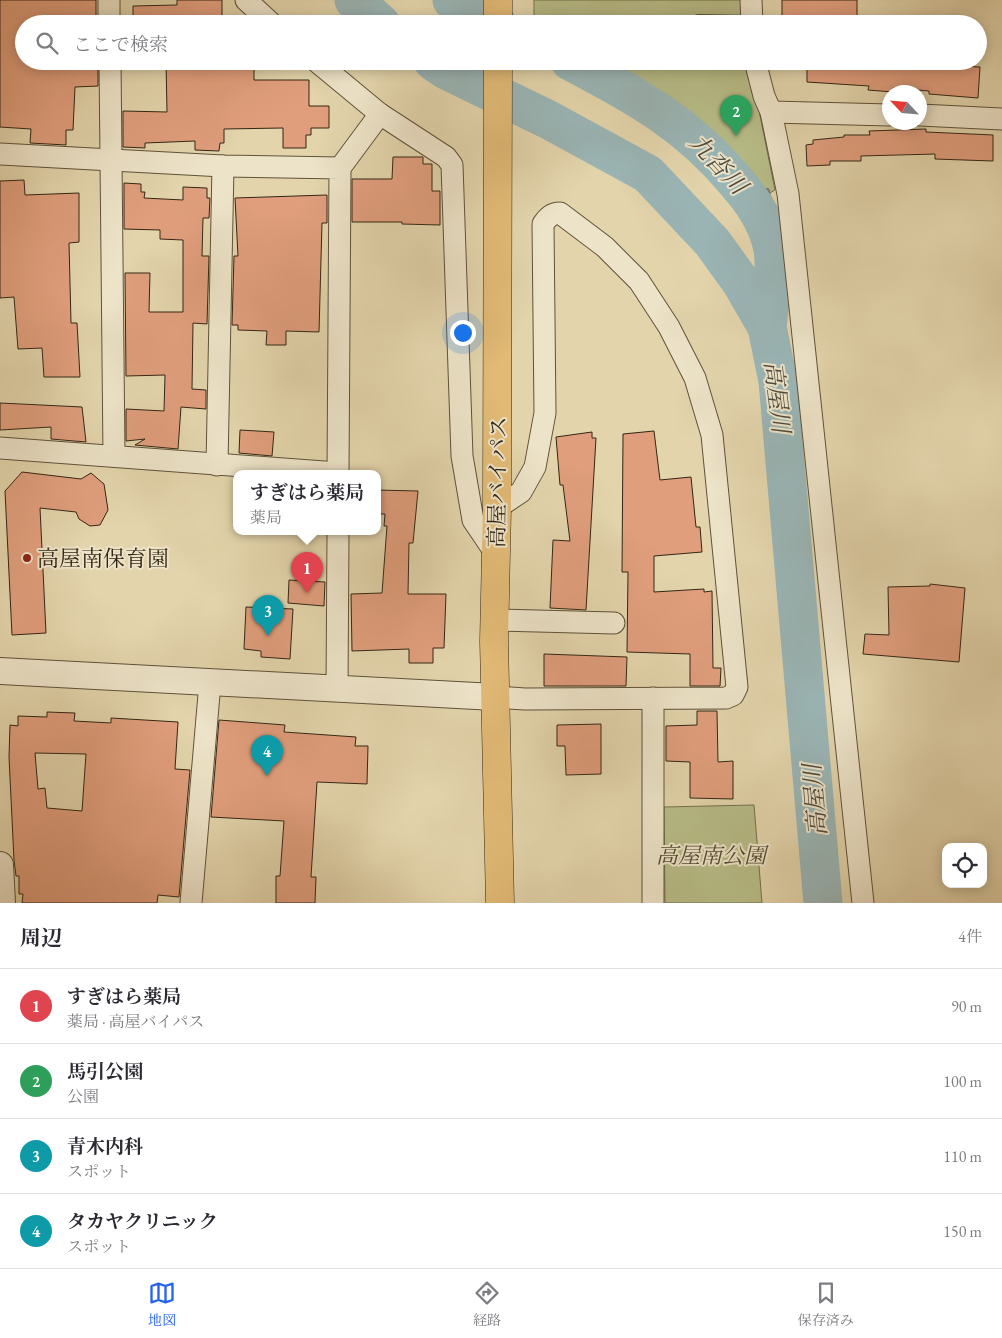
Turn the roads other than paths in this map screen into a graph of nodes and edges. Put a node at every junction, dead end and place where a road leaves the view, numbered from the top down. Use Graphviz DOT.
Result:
graph roads {
  1 [pos="109,0"];
  2 [pos="246,0"];
  3 [pos="498,0"];
  4 [pos="751,0"];
  5 [pos="109,15"];
  6 [pos="262,15"];
  7 [pos="498,15"];
  8 [pos="752,15"];
  9 [pos="110,70"];
  10 [pos="327,70"];
  11 [pos="498,70"];
  12 [pos="757,70"];
  13 [pos="771,112"];
  14 [pos="380,114"];
  15 [pos="882,114"];
  16 [pos="927,115"];
  17 [pos="1002,119"];
  18 [pos="0,154"];
  19 [pos="112,159"];
  20 [pos="223,166"];
  21 [pos="340,168"];
  22 [pos="0,448"];
  23 [pos="114,456"];
  24 [pos="217,465"];
  25 [pos="293,470"];
  26 [pos="338,470"];
  27 [pos="498,508"];
  28 [pos="338,535"];
  29 [pos="496,554"];
  30 [pos="494,620"];
  31 [pos="614,624"];
  32 [pos="0,671"];
  33 [pos="210,683"];
  34 [pos="337,689"];
  35 [pos="495,696"];
  36 [pos="653,698"];
  37 [pos="0,865"];
  38 [pos="2,903"];
  39 [pos="191,903"];
  40 [pos="500,903"];
  41 [pos="653,903"];
  42 [pos="863,903"];
  1 -- 5 [label="street"];
  2 -- 6 [label="street"];
  3 -- 7 [label="highway"];
  4 -- 8 [label="street"];
  9 -- 19 [label="street"];
  10 -- 14 [label="street"];
  11 -- 27 [label="highway, 高屋バイパス"];
  12 -- 13 [label="street"];
  13 -- 15 [label="street"];
  13 -- 42 [label="street"];
  14 -- 21 [label="street"];
  14 -- 29 [label="street"];
  16 -- 17 [label="street"];
  18 -- 19 [label="street"];
  19 -- 20 [label="street"];
  19 -- 23 [label="street"];
  20 -- 21 [label="street"];
  20 -- 24 [label="street"];
  21 -- 26 [label="street"];
  22 -- 23 [label="street"];
  23 -- 24 [label="street"];
  24 -- 25 [label="street"];
  27 -- 29 [label="highway, 高屋バイパス"];
  27 -- 36 [label="street"];
  28 -- 34 [label="street"];
  29 -- 30 [label="highway, 高屋バイパス"];
  30 -- 31 [label="street"];
  30 -- 35 [label="highway, 高屋バイパス"];
  32 -- 33 [label="street"];
  33 -- 34 [label="street"];
  33 -- 39 [label="street"];
  34 -- 35 [label="street"];
  35 -- 36 [label="street"];
  35 -- 40 [label="highway, 高屋バイパス"];
  36 -- 41 [label="street"];
  37 -- 38 [label="street"];
}
